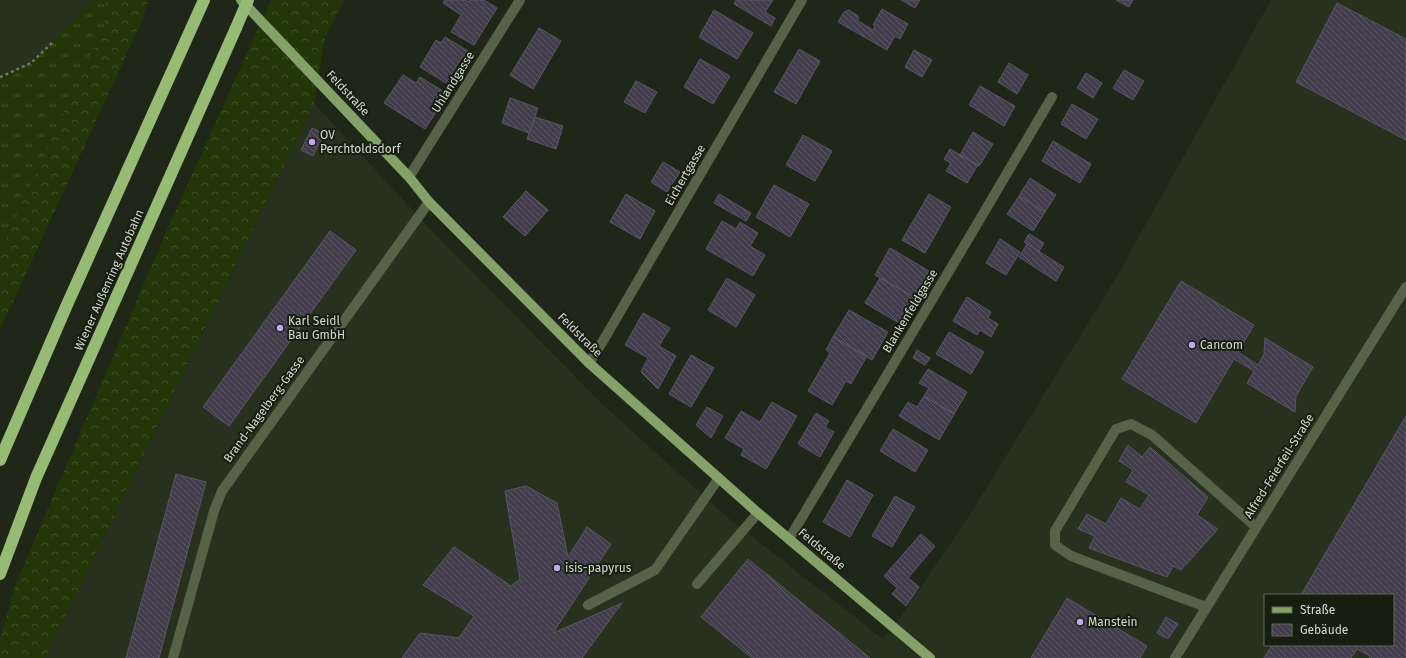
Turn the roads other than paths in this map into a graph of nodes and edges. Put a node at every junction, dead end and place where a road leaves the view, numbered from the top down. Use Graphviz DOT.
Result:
graph roads {
  1 [pos="204,0"];
  2 [pos="241,0"];
  3 [pos="248,0"];
  4 [pos="520,0"];
  5 [pos="802,0"];
  6 [pos="1052,97"];
  7 [pos="409,178"];
  8 [pos="429,202"];
  9 [pos="1406,287"];
  10 [pos="589,363"];
  11 [pos="3,448"];
  12 [pos="0,460"];
  13 [pos="719,478"];
  14 [pos="758,513"];
  15 [pos="1256,527"];
  16 [pos="789,539"];
  17 [pos="0,574"];
  18 [pos="696,584"];
  19 [pos="588,604"];
  20 [pos="1206,607"];
  21 [pos="173,658"];
  22 [pos="930,658"];
  23 [pos="1174,658"];
  1 -- 11 [label="highway"];
  2 -- 7 [label="main road, Feldstraße"];
  3 -- 17 [label="highway, Wiener Außenring Autobahn, bridge"];
  4 -- 7 [label="street, Uhlandgasse"];
  5 -- 10 [label="street, Eichertgasse"];
  6 -- 16 [label="street, Blankenfeldgasse"];
  7 -- 8 [label="main road, Feldstraße"];
  8 -- 10 [label="main road, Feldstraße"];
  8 -- 21 [label="street, Brand-Nagelberg-Gasse"];
  9 -- 15 [label="street, Alfred-Feierfeil-Straße"];
  10 -- 13 [label="main road, Feldstraße"];
  11 -- 12 [label="highway"];
  13 -- 14 [label="main road, Feldstraße"];
  13 -- 19 [label="street"];
  14 -- 16 [label="main road, Feldstraße"];
  14 -- 18 [label="street"];
  15 -- 20 [label="street, Alfred-Feierfeil-Straße"];
  15 -- 20 [label="street"];
  16 -- 22 [label="main road, Feldstraße"];
  20 -- 23 [label="street, Alfred-Feierfeil-Straße"];
}
